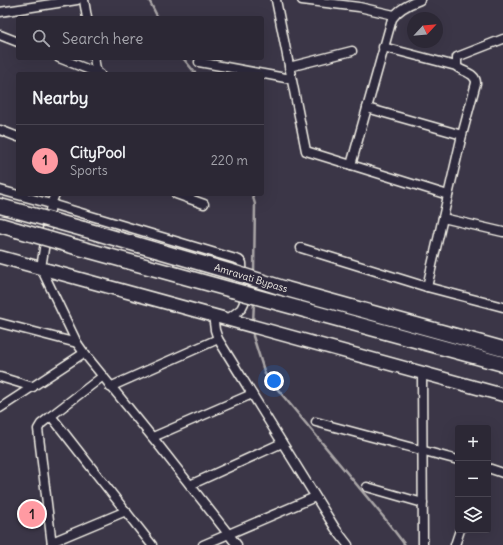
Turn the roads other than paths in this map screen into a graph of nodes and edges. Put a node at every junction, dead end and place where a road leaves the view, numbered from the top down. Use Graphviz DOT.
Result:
graph roads {
  1 [pos="77,0"];
  2 [pos="84,0"];
  3 [pos="276,0"];
  4 [pos="302,0"];
  5 [pos="420,0"];
  6 [pos="27,4"];
  7 [pos="357,4"];
  8 [pos="0,12"];
  9 [pos="394,15"];
  10 [pos="87,16"];
  11 [pos="0,35"];
  12 [pos="503,39"];
  13 [pos="16,41"];
  14 [pos="383,47"];
  15 [pos="352,51"];
  16 [pos="64,60"];
  17 [pos="94,60"];
  18 [pos="199,62"];
  19 [pos="456,66"];
  20 [pos="289,67"];
  21 [pos="93,72"];
  22 [pos="98,72"];
  23 [pos="253,72"];
  24 [pos="264,74"];
  25 [pos="291,79"];
  26 [pos="367,108"];
  27 [pos="0,131"];
  28 [pos="462,135"];
  29 [pos="16,136"];
  30 [pos="351,165"];
  31 [pos="0,190"];
  32 [pos="16,194"];
  33 [pos="448,195"];
  34 [pos="22,196"];
  35 [pos="54,196"];
  36 [pos="182,196"];
  37 [pos="52,204"];
  38 [pos="204,204"];
  39 [pos="0,206"];
  40 [pos="443,218"];
  41 [pos="0,225"];
  42 [pos="503,232"];
  43 [pos="301,248"];
  44 [pos="0,257"];
  45 [pos="41,268"];
  46 [pos="427,287"];
  47 [pos="503,307"];
  48 [pos="213,315"];
  49 [pos="228,319"];
  50 [pos="0,323"];
  51 [pos="218,339"];
  52 [pos="468,340"];
  53 [pos="77,343"];
  54 [pos="503,349"];
  55 [pos="84,353"];
  56 [pos="465,354"];
  57 [pos="503,364"];
  58 [pos="422,373"];
  59 [pos="103,376"];
  60 [pos="0,378"];
  61 [pos="110,386"];
  62 [pos="33,387"];
  63 [pos="252,394"];
  64 [pos="503,395"];
  65 [pos="0,408"];
  66 [pos="51,416"];
  67 [pos="316,422"];
  68 [pos="153,437"];
  69 [pos="282,443"];
  70 [pos="422,450"];
  71 [pos="455,459"];
  72 [pos="491,469"];
  73 [pos="503,473"];
  74 [pos="190,485"];
  75 [pos="367,487"];
  76 [pos="315,497"];
  77 [pos="423,504"];
  78 [pos="126,511"];
  79 [pos="459,533"];
  80 [pos="229,535"];
  81 [pos="52,544"];
  82 [pos="152,545"];
  83 [pos="203,545"];
  84 [pos="237,545"];
  85 [pos="348,545"];
  86 [pos="423,545"];
  87 [pos="455,545"];
  1 -- 6 [label="street"];
  2 -- 10 [label="street"];
  3 -- 20 [label="street"];
  4 -- 7 [label="street"];
  5 -- 9 [label="street"];
  6 -- 8 [label="street"];
  7 -- 9 [label="street"];
  9 -- 14 [label="street"];
  11 -- 13 [label="street"];
  12 -- 19 [label="street"];
  14 -- 19 [label="street"];
  14 -- 26 [label="street"];
  15 -- 20 [label="street"];
  16 -- 21 [label="street"];
  17 -- 22 [label="street"];
  18 -- 23 [label="street"];
  19 -- 28 [label="street"];
  20 -- 25 [label="street"];
  24 -- 25 [label="street"];
  25 -- 30 [label="street"];
  26 -- 28 [label="street"];
  26 -- 30 [label="street"];
  27 -- 29 [label="street"];
  28 -- 33 [label="street"];
  30 -- 33 [label="street"];
  31 -- 32 [label="street"];
  33 -- 40 [label="street"];
  34 -- 37 [label="street"];
  35 -- 37 [label="street"];
  36 -- 38 [label="street"];
  37 -- 45 [label="street"];
  37 -- 49 [label="street"];
  39 -- 52 [label="highway, Amravati Bypass, bridge"];
  40 -- 42 [label="street"];
  40 -- 46 [label="street"];
  41 -- 56 [label="highway, Amravati Bypass, bridge"];
  43 -- 46 [label="street"];
  44 -- 45 [label="main road"];
  45 -- 48 [label="main road"];
  45 -- 53 [label="street"];
  46 -- 47 [label="street"];
  48 -- 49 [label="main road"];
  48 -- 51 [label="street"];
  49 -- 58 [label="main road"];
  50 -- 53 [label="street"];
  51 -- 61 [label="street"];
  51 -- 63 [label="street"];
  52 -- 54 [label="highway, Amravati Bypass"];
  52 -- 56 [label="highway"];
  53 -- 55 [label="street"];
  55 -- 59 [label="street"];
  55 -- 62 [label="street"];
  56 -- 57 [label="highway, Amravati Bypass"];
  58 -- 64 [label="main road"];
  58 -- 70 [label="street"];
  59 -- 61 [label="street"];
  59 -- 66 [label="street"];
  60 -- 62 [label="street"];
  61 -- 68 [label="street"];
  62 -- 65 [label="street"];
  63 -- 68 [label="street"];
  63 -- 69 [label="street"];
  66 -- 78 [label="street"];
  66 -- 81 [label="street"];
  67 -- 70 [label="street"];
  68 -- 74 [label="street"];
  69 -- 74 [label="street"];
  69 -- 76 [label="street"];
  70 -- 71 [label="street"];
  70 -- 77 [label="street"];
  72 -- 73 [label="street"];
  74 -- 80 [label="street"];
  75 -- 77 [label="street"];
  76 -- 80 [label="street"];
  76 -- 85 [label="street"];
  77 -- 86 [label="street"];
  78 -- 81 [label="street"];
  78 -- 82 [label="street"];
  79 -- 87 [label="street"];
  80 -- 83 [label="street"];
  80 -- 84 [label="street"];
}
